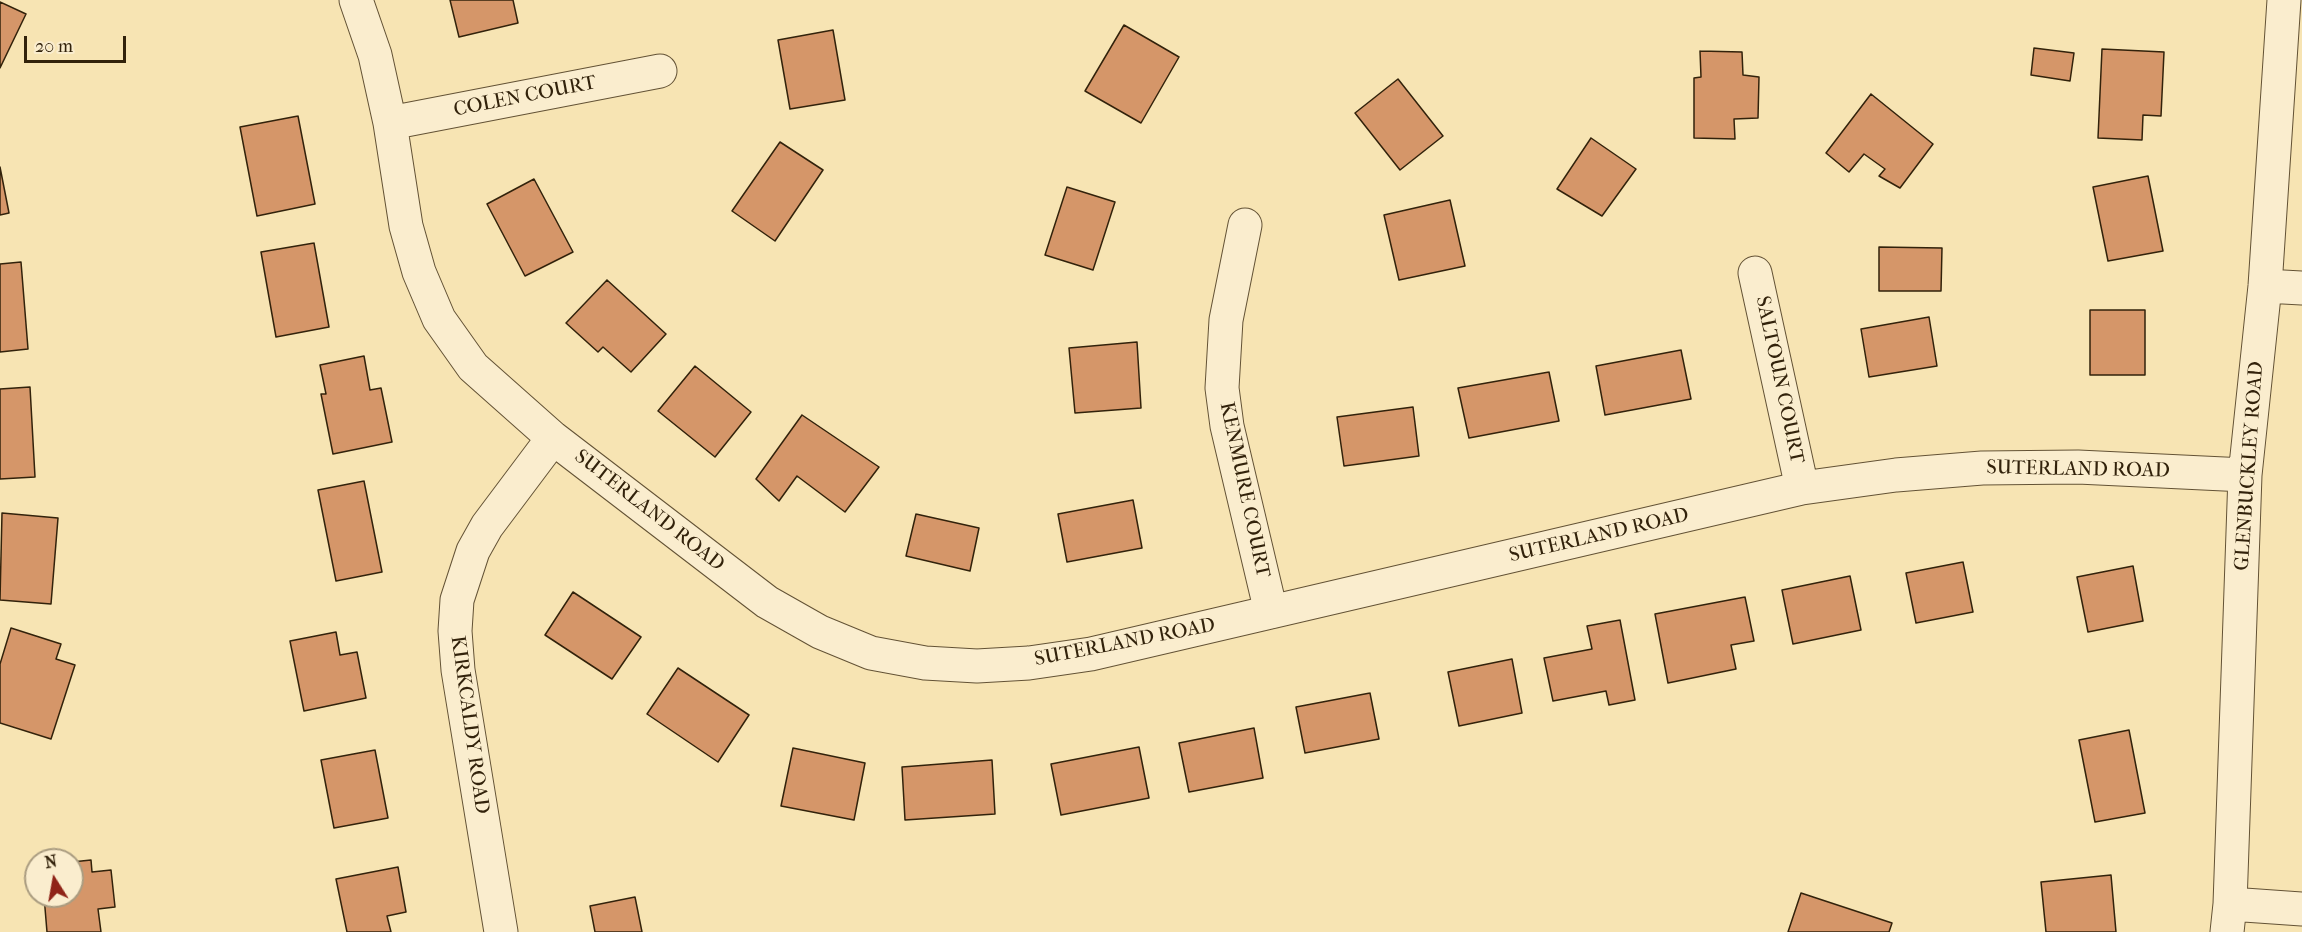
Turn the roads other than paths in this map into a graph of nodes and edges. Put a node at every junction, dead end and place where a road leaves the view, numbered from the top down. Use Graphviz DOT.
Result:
graph roads {
  1 [pos="356,0"];
  2 [pos="2284,0"];
  3 [pos="660,71"];
  4 [pos="390,123"];
  5 [pos="1245,225"];
  6 [pos="1755,273"];
  7 [pos="2265,286"];
  8 [pos="2302,288"];
  9 [pos="553,438"];
  10 [pos="2245,475"];
  11 [pos="1802,488"];
  12 [pos="1271,612"];
  13 [pos="2302,909"];
  14 [pos="2228,918"];
  15 [pos="501,932"];
  1 -- 4 [label="street, SUTERLAND ROAD"];
  2 -- 7 [label="street, GLENBUCKLEY ROAD"];
  3 -- 4 [label="street, COLEN COURT"];
  4 -- 9 [label="street, SUTERLAND ROAD"];
  5 -- 12 [label="street, KENMURE COURT"];
  6 -- 11 [label="street, SALTOUN COURT"];
  7 -- 8 [label="street"];
  7 -- 10 [label="street, GLENBUCKLEY ROAD"];
  9 -- 12 [label="street, SUTERLAND ROAD"];
  9 -- 15 [label="street, KIRKCALDY ROAD"];
  10 -- 11 [label="street, SUTERLAND ROAD"];
  10 -- 14 [label="street, GLENBUCKLEY ROAD"];
  11 -- 12 [label="street, SUTERLAND ROAD"];
  13 -- 14 [label="street"];
}
